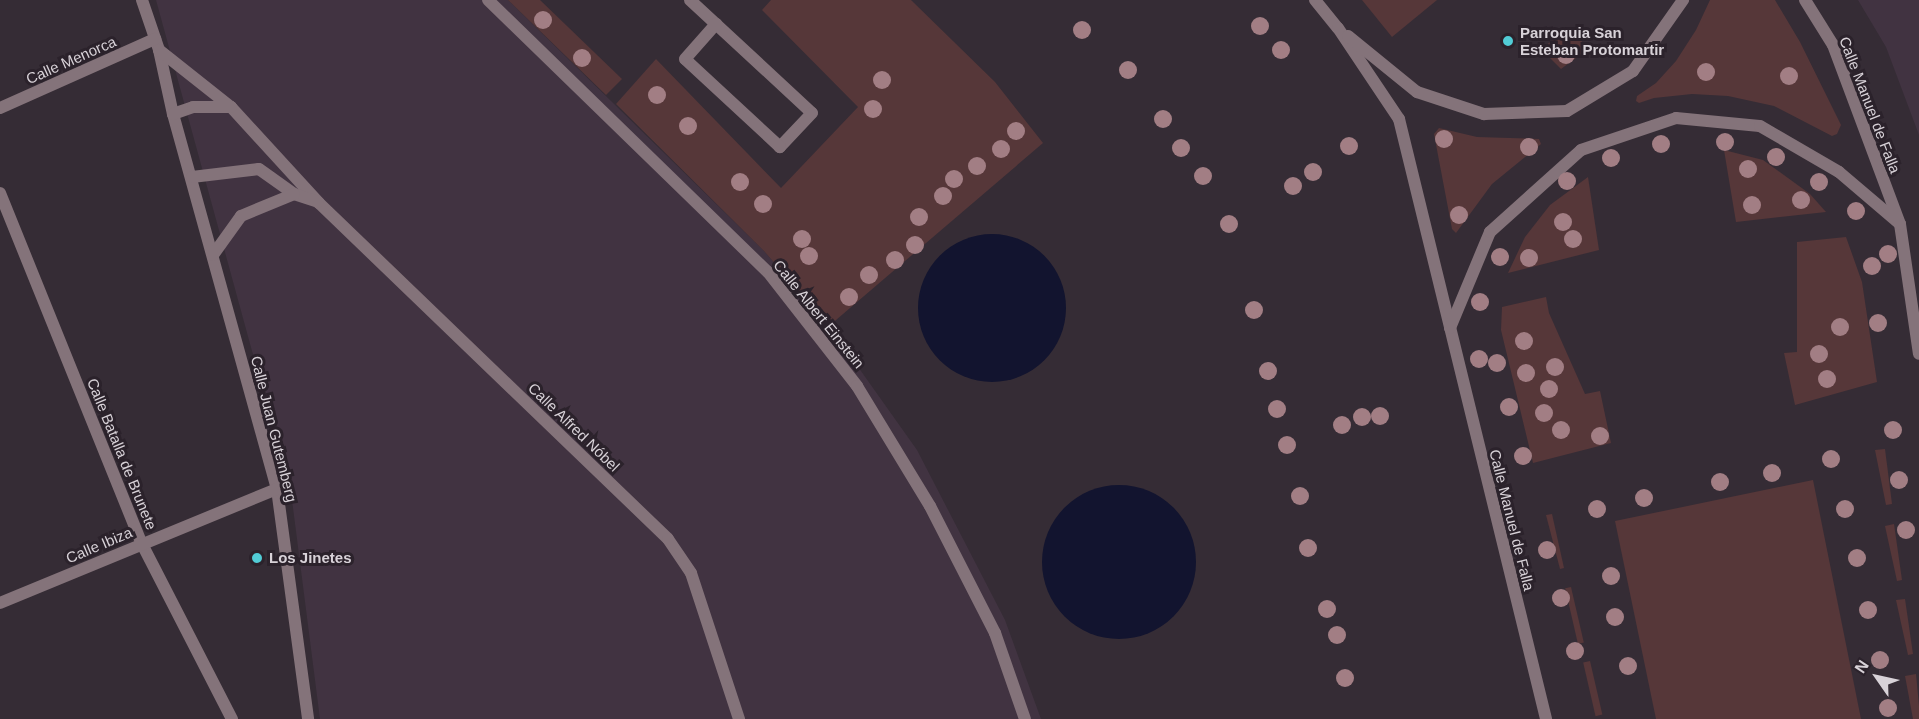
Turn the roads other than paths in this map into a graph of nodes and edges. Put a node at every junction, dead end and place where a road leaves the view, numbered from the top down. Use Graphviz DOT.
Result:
graph roads {
  1 [pos="142,0"];
  2 [pos="489,0"];
  3 [pos="690,0"];
  4 [pos="1315,0"];
  5 [pos="1683,0"];
  6 [pos="1805,0"];
  7 [pos="716,24"];
  8 [pos="1338,28"];
  9 [pos="157,45"];
  10 [pos="231,107"];
  11 [pos="0,108"];
  12 [pos="173,114"];
  13 [pos="192,177"];
  14 [pos="0,194"];
  15 [pos="294,194"];
  16 [pos="319,203"];
  17 [pos="1900,224"];
  18 [pos="213,255"];
  19 [pos="1450,328"];
  20 [pos="1919,354"];
  21 [pos="277,489"];
  22 [pos="142,544"];
  23 [pos="0,603"];
  24 [pos="232,719"];
  25 [pos="308,719"];
  26 [pos="739,719"];
  27 [pos="1025,719"];
  28 [pos="1546,719"];
  1 -- 9 [label="street, Calle Juan Gutemberg"];
  2 -- 27 [label="street, Calle Albert Einstein"];
  3 -- 7 [label="street"];
  4 -- 8 [label="street, Calle Manuel de Falla"];
  5 -- 8 [label="street, Calle Manuel de Falla"];
  6 -- 17 [label="street, Calle Manuel de Falla"];
  7 -- 7 [label="street"];
  8 -- 19 [label="street, Calle Manuel de Falla"];
  9 -- 10 [label="street, Calle Alfred Nóbel"];
  9 -- 11 [label="street, Calle Menorca"];
  9 -- 12 [label="street, Calle Juan Gutemberg"];
  10 -- 12 [label="street"];
  10 -- 16 [label="street, Calle Alfred Nóbel"];
  12 -- 13 [label="street, Calle Juan Gutemberg"];
  13 -- 15 [label="street, Calle Alfred Nóbel"];
  13 -- 18 [label="street, Calle Juan Gutemberg"];
  14 -- 22 [label="street, Calle Batalla de Brunete"];
  15 -- 16 [label="street, Calle Alfred Nóbel"];
  15 -- 18 [label="street"];
  16 -- 26 [label="street, Calle Alfred Nóbel"];
  17 -- 19 [label="street"];
  17 -- 20 [label="street, Calle Manuel de Falla"];
  18 -- 21 [label="street, Calle Juan Gutemberg"];
  19 -- 28 [label="street, Calle Manuel de Falla"];
  21 -- 22 [label="street, Calle Ibiza"];
  21 -- 25 [label="street, Calle Juan Gutemberg"];
  22 -- 23 [label="street, Calle Ibiza"];
  22 -- 24 [label="street, Calle Batalla de Brunete"];
}
